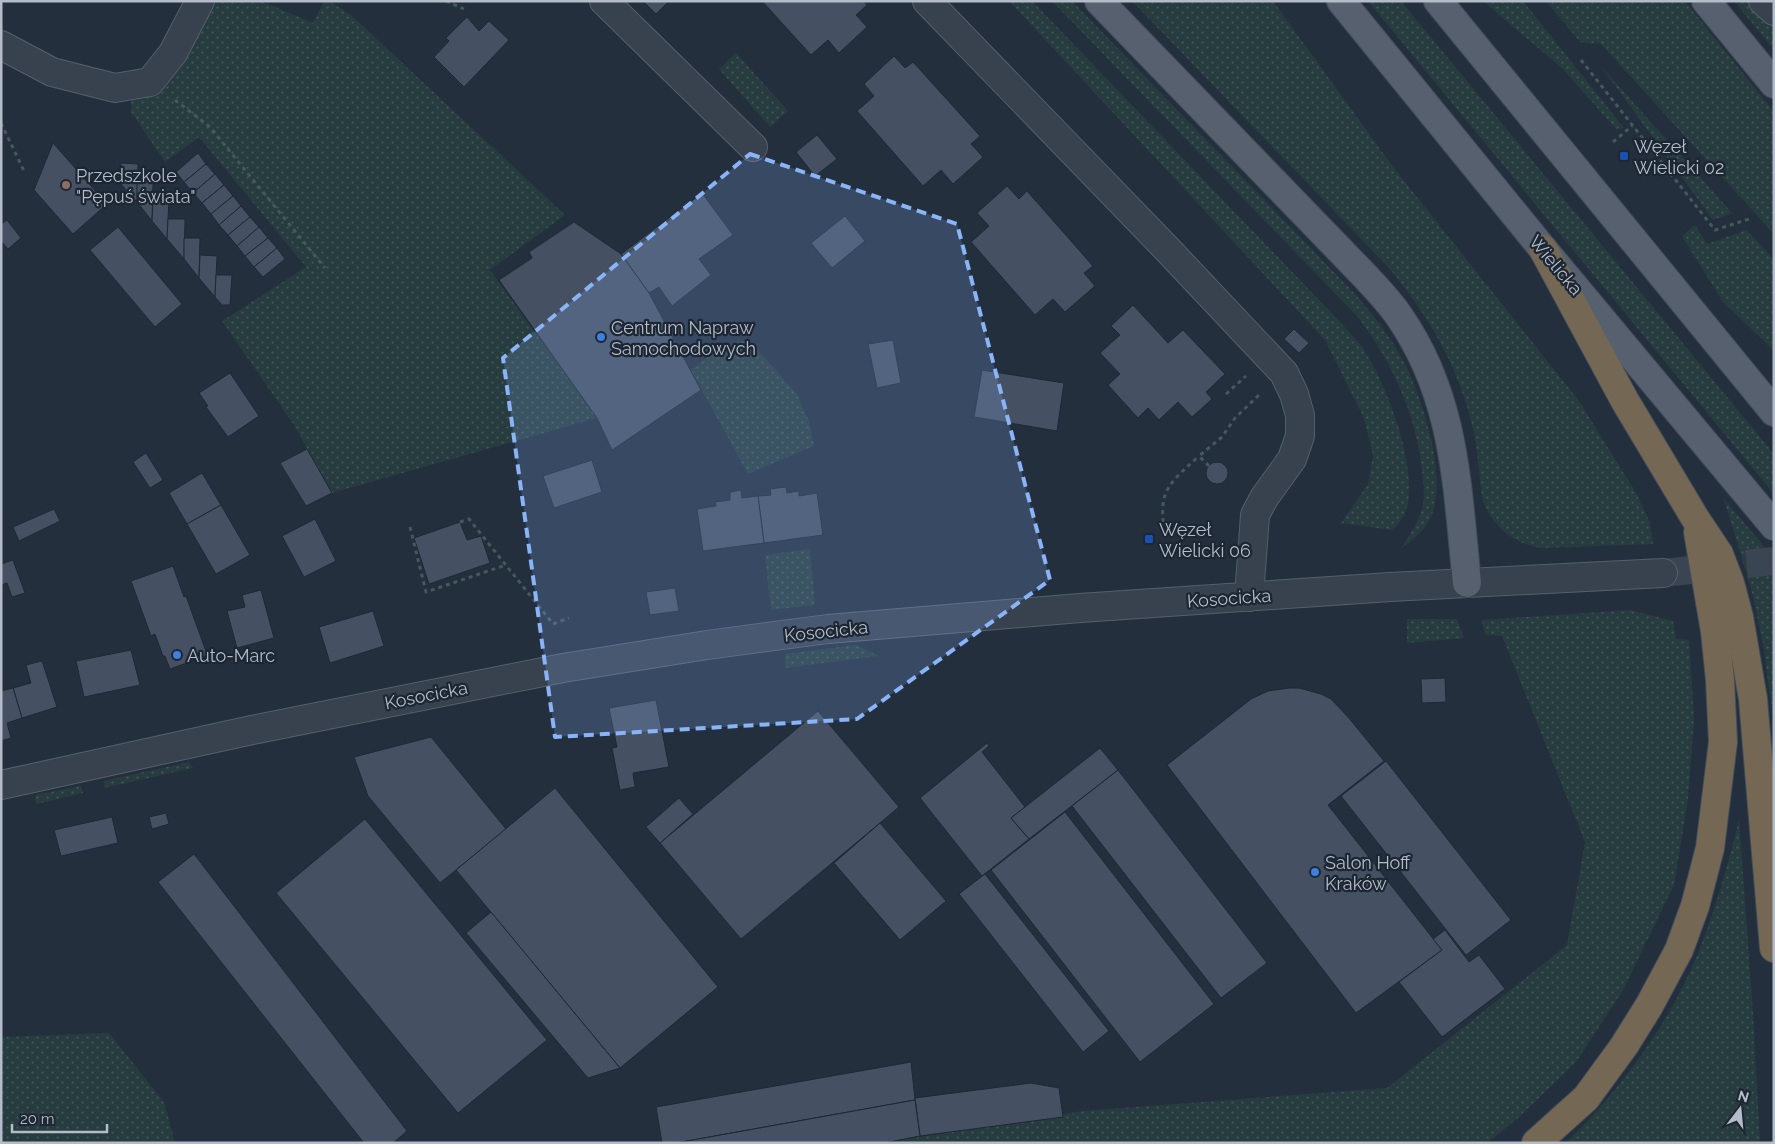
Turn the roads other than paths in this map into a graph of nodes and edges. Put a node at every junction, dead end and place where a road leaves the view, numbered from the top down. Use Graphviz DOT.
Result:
graph roads {
  1 [pos="200,1"];
  2 [pos="604,1"];
  3 [pos="927,1"];
  4 [pos="1099,1"];
  5 [pos="1341,1"];
  6 [pos="1438,1"];
  7 [pos="1706,1"];
  8 [pos="1763,1"];
  9 [pos="1774,11"];
  10 [pos="1,45"];
  11 [pos="1774,84"];
  12 [pos="753,147"];
  13 [pos="1543,249"];
  14 [pos="1774,412"];
  15 [pos="1695,518"];
  16 [pos="1774,526"];
  17 [pos="1663,572"];
  18 [pos="1467,583"];
  19 [pos="1249,596"];
  20 [pos="1,785"];
  21 [pos="1774,948"];
  22 [pos="1536,1143"];
  1 -- 10 [label="street"];
  2 -- 12 [label="street"];
  3 -- 19 [label="street"];
  4 -- 18 [label="main road"];
  5 -- 13 [label="main road, Wielicka"];
  6 -- 14 [label="main road"];
  7 -- 11 [label="main road"];
  8 -- 9 [label="street"];
  13 -- 15 [label="highway"];
  13 -- 16 [label="main road, Wielicka"];
  15 -- 21 [label="highway"];
  15 -- 22 [label="highway"];
  17 -- 18 [label="street, Kosocicka"];
  18 -- 19 [label="street, Kosocicka"];
  19 -- 20 [label="street, Kosocicka"];
}
